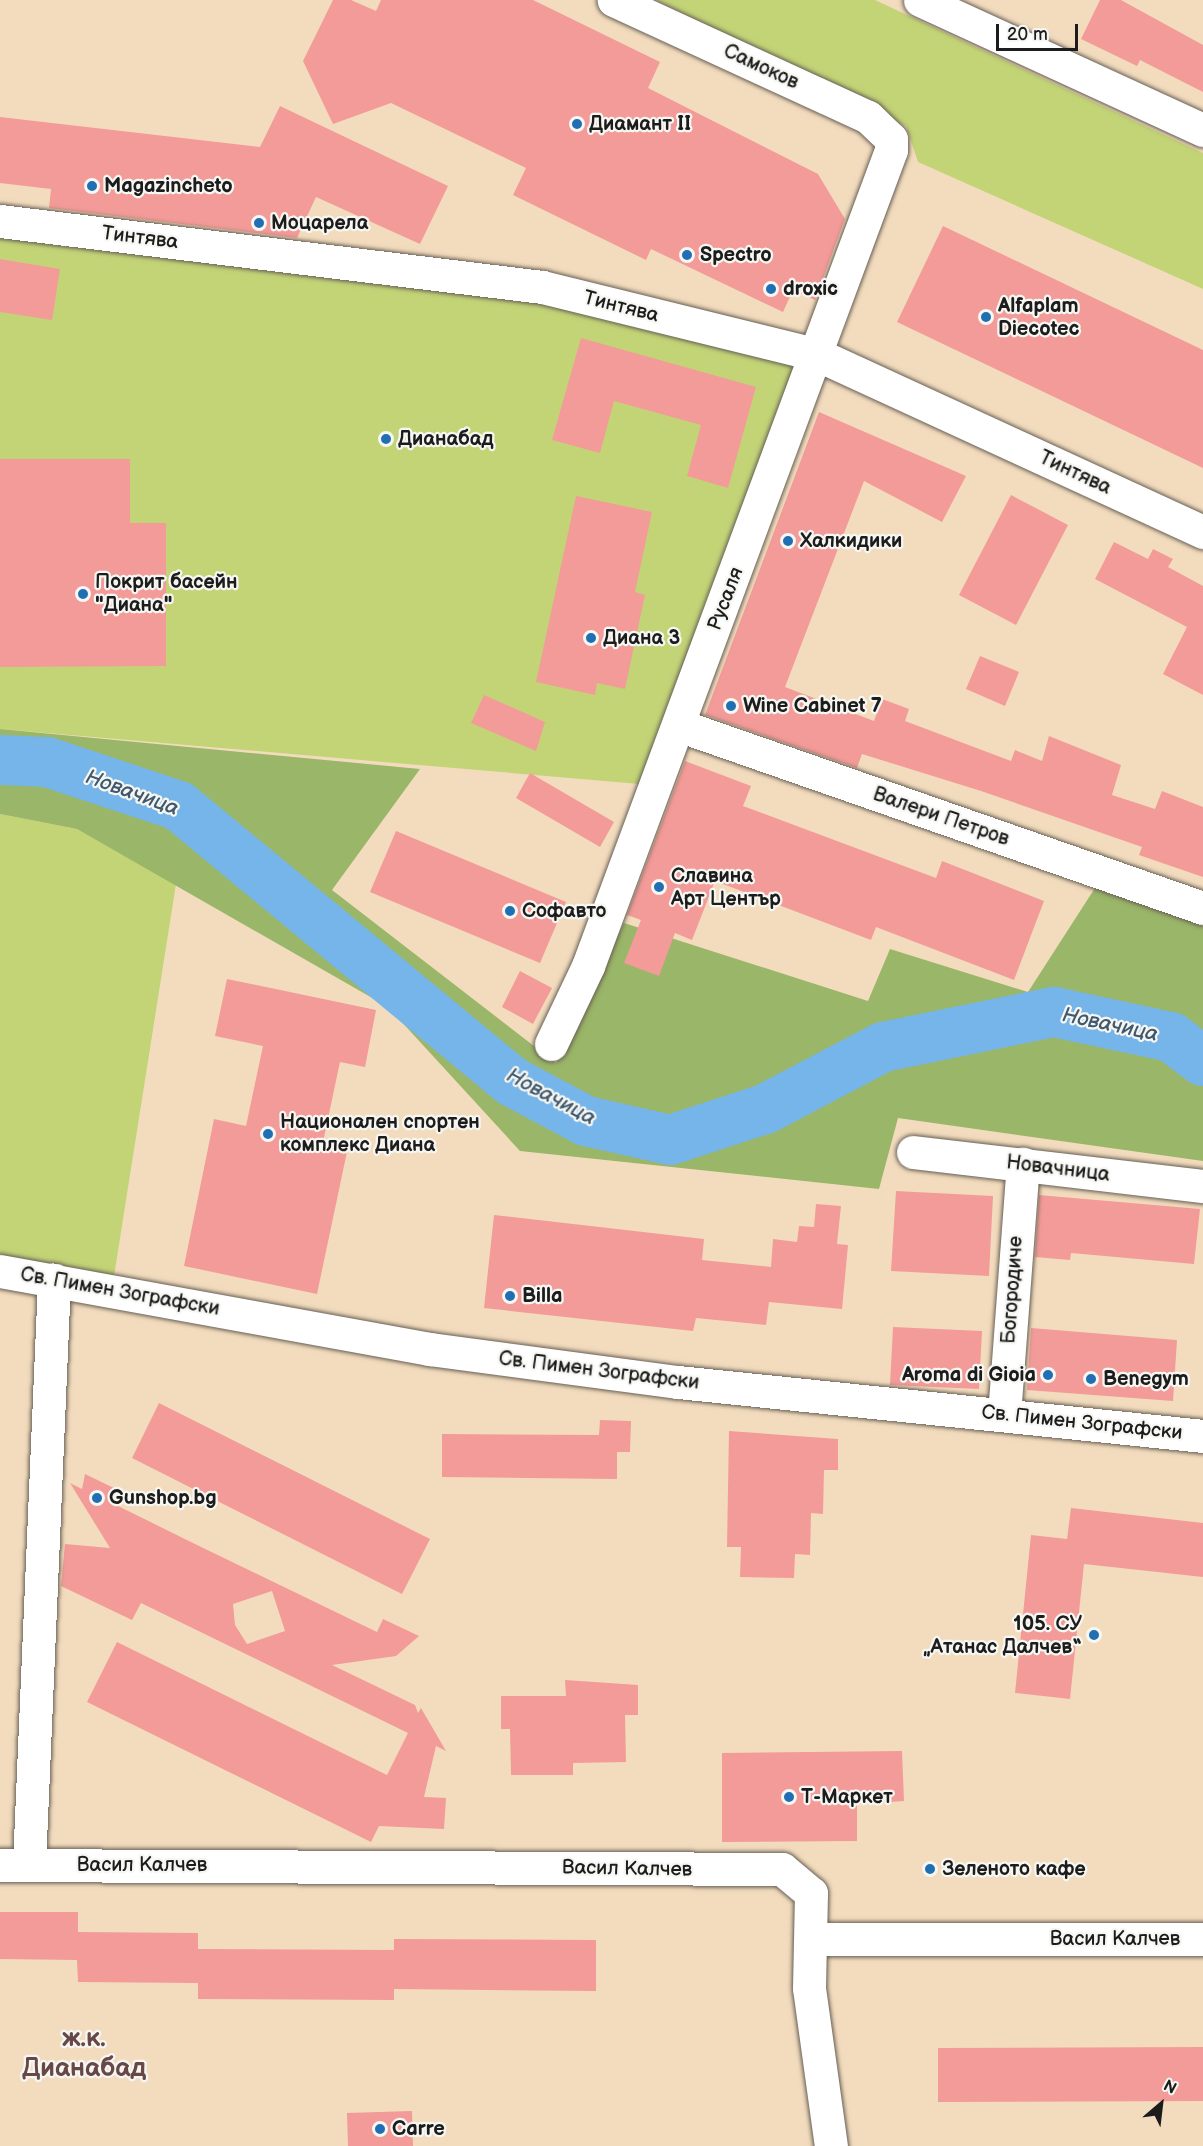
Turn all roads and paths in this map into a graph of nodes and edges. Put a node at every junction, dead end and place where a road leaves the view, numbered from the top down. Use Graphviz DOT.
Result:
graph roads {
  1 [pos="614,0"];
  2 [pos="939,4"];
  3 [pos="1203,130"];
  4 [pos="891,150"];
  5 [pos="0,220"];
  6 [pos="818,355"];
  7 [pos="1203,532"];
  8 [pos="678,725"];
  9 [pos="1203,908"];
  10 [pos="551,1044"];
  11 [pos="913,1152"];
  12 [pos="1023,1164"];
  13 [pos="1203,1186"];
  14 [pos="0,1271"];
  15 [pos="54,1280"];
  16 [pos="1004,1415"];
  17 [pos="1203,1436"];
  18 [pos="15,1865"];
  19 [pos="814,1939"];
  20 [pos="1203,1939"];
  21 [pos="831,2146"];
  1 -- 4 [label="street, Самоков"];
  2 -- 3 [label="street"];
  4 -- 6 [label="street, Русаля"];
  5 -- 6 [label="street, Тинтява"];
  6 -- 7 [label="street, Тинтява"];
  6 -- 8 [label="street, Русаля"];
  8 -- 9 [label="street, Валери Петров"];
  8 -- 10 [label="street, Русаля"];
  11 -- 12 [label="street, Новачница"];
  12 -- 13 [label="street, Новачница"];
  12 -- 16 [label="street, Богородиче"];
  14 -- 15 [label="street, Св. Пимен Зографски"];
  15 -- 16 [label="street, Св. Пимен Зографски"];
  15 -- 18 [label="street"];
  16 -- 17 [label="street, Св. Пимен Зографски"];
  18 -- 19 [label="street, Васил Калчев"];
  19 -- 20 [label="street, Васил Калчев"];
  19 -- 21 [label="street"];
}
